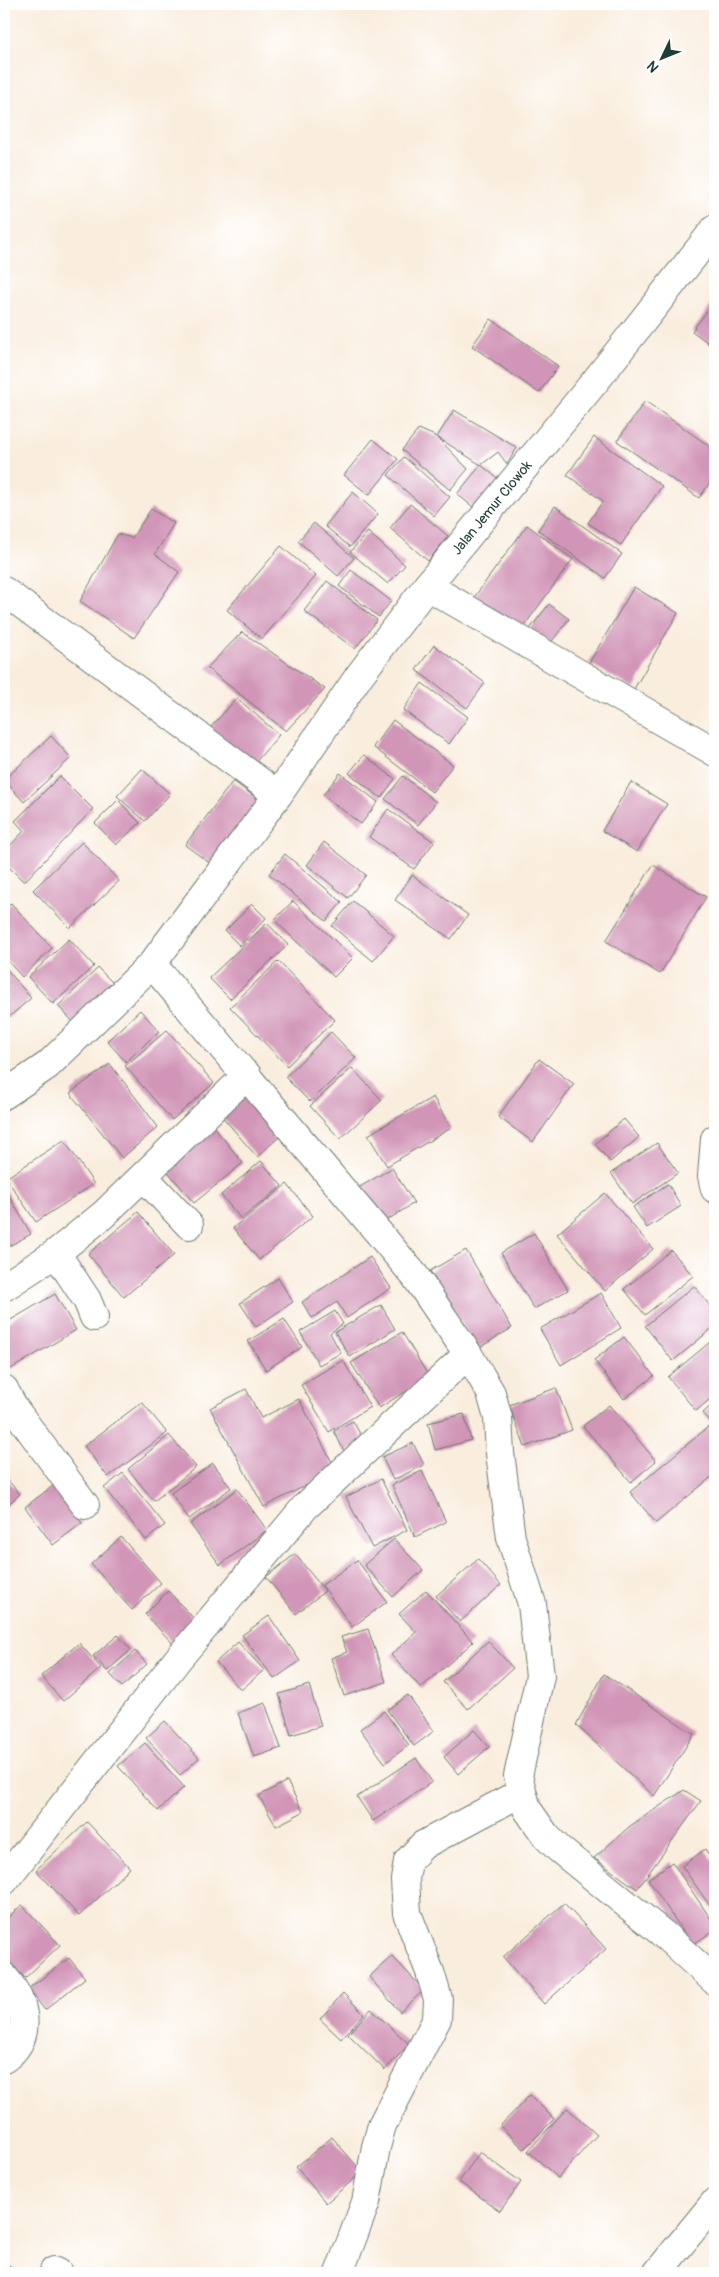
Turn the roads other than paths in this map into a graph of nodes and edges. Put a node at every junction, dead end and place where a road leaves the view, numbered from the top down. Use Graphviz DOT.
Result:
graph roads {
  1 [pos="715,229"];
  2 [pos="427,586"];
  3 [pos="4,591"];
  4 [pos="715,752"];
  5 [pos="278,795"];
  6 [pos="152,964"];
  7 [pos="247,1075"];
  8 [pos="4,1095"];
  9 [pos="715,1139"];
  10 [pos="144,1177"];
  11 [pos="715,1189"];
  12 [pos="189,1225"];
  13 [pos="56,1253"];
  14 [pos="4,1288"];
  15 [pos="94,1317"];
  16 [pos="468,1354"];
  17 [pos="4,1389"];
  18 [pos="85,1505"];
  19 [pos="522,1792"];
  20 [pos="4,1881"];
  21 [pos="4,1977"];
  22 [pos="715,1981"];
  23 [pos="4,2059"];
  24 [pos="715,2202"];
  25 [pos="339,2273"];
  26 [pos="657,2273"];
  1 -- 2 [label="street, Jalan Jemur Clowok"];
  2 -- 4 [label="street"];
  2 -- 5 [label="street, Jalan Jemur Clowok"];
  3 -- 5 [label="street"];
  5 -- 6 [label="street, Jalan Jemur Clowok"];
  6 -- 7 [label="street"];
  6 -- 8 [label="street, Jalan Jemur Clowok"];
  7 -- 10 [label="street"];
  7 -- 16 [label="street"];
  9 -- 11 [label="street"];
  10 -- 12 [label="street"];
  10 -- 13 [label="street"];
  13 -- 14 [label="street"];
  13 -- 15 [label="street"];
  16 -- 19 [label="street"];
  16 -- 20 [label="street"];
  17 -- 18 [label="street"];
  19 -- 22 [label="street"];
  19 -- 25 [label="street"];
  21 -- 23 [label="street"];
  24 -- 26 [label="street"];
}
